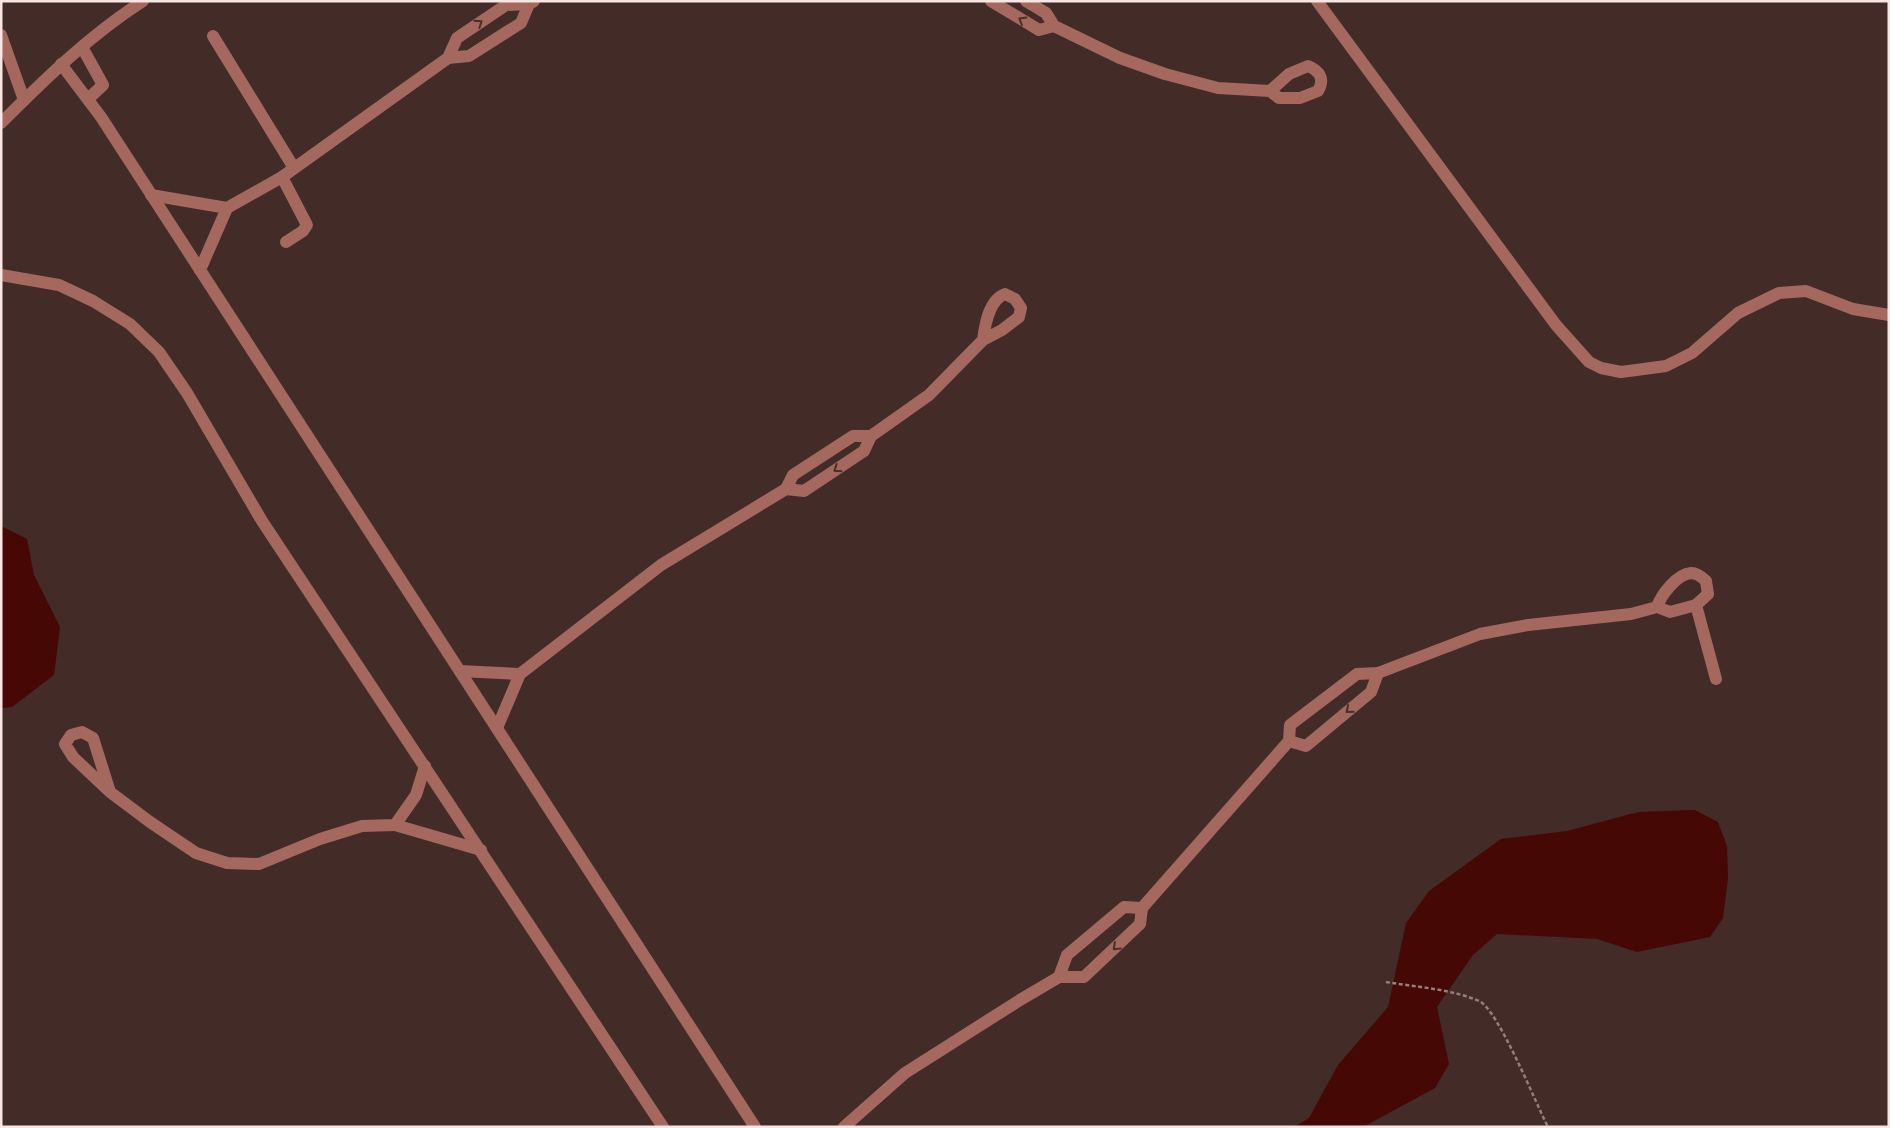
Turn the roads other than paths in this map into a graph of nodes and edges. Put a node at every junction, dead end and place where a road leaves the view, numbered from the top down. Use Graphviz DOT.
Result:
graph roads {
  1 [pos="142,1"];
  2 [pos="991,1"];
  3 [pos="1026,1"];
  4 [pos="1317,1"];
  5 [pos="532,3"];
  6 [pos="1054,26"];
  7 [pos="1,35"];
  8 [pos="213,36"];
  9 [pos="82,47"];
  10 [pos="448,58"];
  11 [pos="61,64"];
  12 [pos="1270,91"];
  13 [pos="88,99"];
  14 [pos="24,100"];
  15 [pos="1,123"];
  16 [pos="294,168"];
  17 [pos="282,177"];
  18 [pos="150,195"];
  19 [pos="227,208"];
  20 [pos="286,242"];
  21 [pos="200,270"];
  22 [pos="1,275"];
  23 [pos="1889,315"];
  24 [pos="983,340"];
  25 [pos="871,436"];
  26 [pos="786,489"];
  27 [pos="1696,605"];
  28 [pos="1657,607"];
  29 [pos="460,671"];
  30 [pos="1378,673"];
  31 [pos="520,674"];
  32 [pos="1716,679"];
  33 [pos="497,728"];
  34 [pos="1289,741"];
  35 [pos="425,766"];
  36 [pos="110,792"];
  37 [pos="395,824"];
  38 [pos="481,850"];
  39 [pos="1142,908"];
  40 [pos="1059,976"];
  41 [pos="663,1127"];
  42 [pos="755,1127"];
  43 [pos="844,1127"];
  1 -- 9 [label="street"];
  6 -- 2 [label="street, one-way"];
  3 -- 6 [label="street"];
  4 -- 23 [label="street"];
  5 -- 10 [label="street"];
  10 -- 5 [label="street, one-way"];
  6 -- 12 [label="street"];
  7 -- 14 [label="street"];
  8 -- 16 [label="street"];
  9 -- 11 [label="street"];
  9 -- 13 [label="street"];
  10 -- 16 [label="street"];
  11 -- 13 [label="street"];
  11 -- 14 [label="street"];
  13 -- 18 [label="street"];
  14 -- 15 [label="street"];
  16 -- 17 [label="street"];
  17 -- 19 [label="street"];
  17 -- 20 [label="street"];
  18 -- 19 [label="street"];
  18 -- 21 [label="street"];
  19 -- 21 [label="street"];
  21 -- 29 [label="street"];
  22 -- 35 [label="street"];
  24 -- 25 [label="street"];
  25 -- 26 [label="street"];
  25 -- 26 [label="street, one-way"];
  26 -- 31 [label="street"];
  27 -- 28 [label="street"];
  27 -- 28 [label="street"];
  27 -- 32 [label="street"];
  28 -- 30 [label="street"];
  29 -- 31 [label="street"];
  29 -- 33 [label="street"];
  30 -- 34 [label="street"];
  30 -- 34 [label="street, one-way"];
  31 -- 33 [label="street"];
  33 -- 42 [label="street"];
  34 -- 39 [label="street"];
  35 -- 37 [label="street"];
  35 -- 38 [label="street"];
  36 -- 37 [label="street"];
  37 -- 38 [label="street"];
  38 -- 41 [label="street"];
  39 -- 40 [label="street"];
  39 -- 40 [label="street, one-way"];
  40 -- 43 [label="street"];
}
